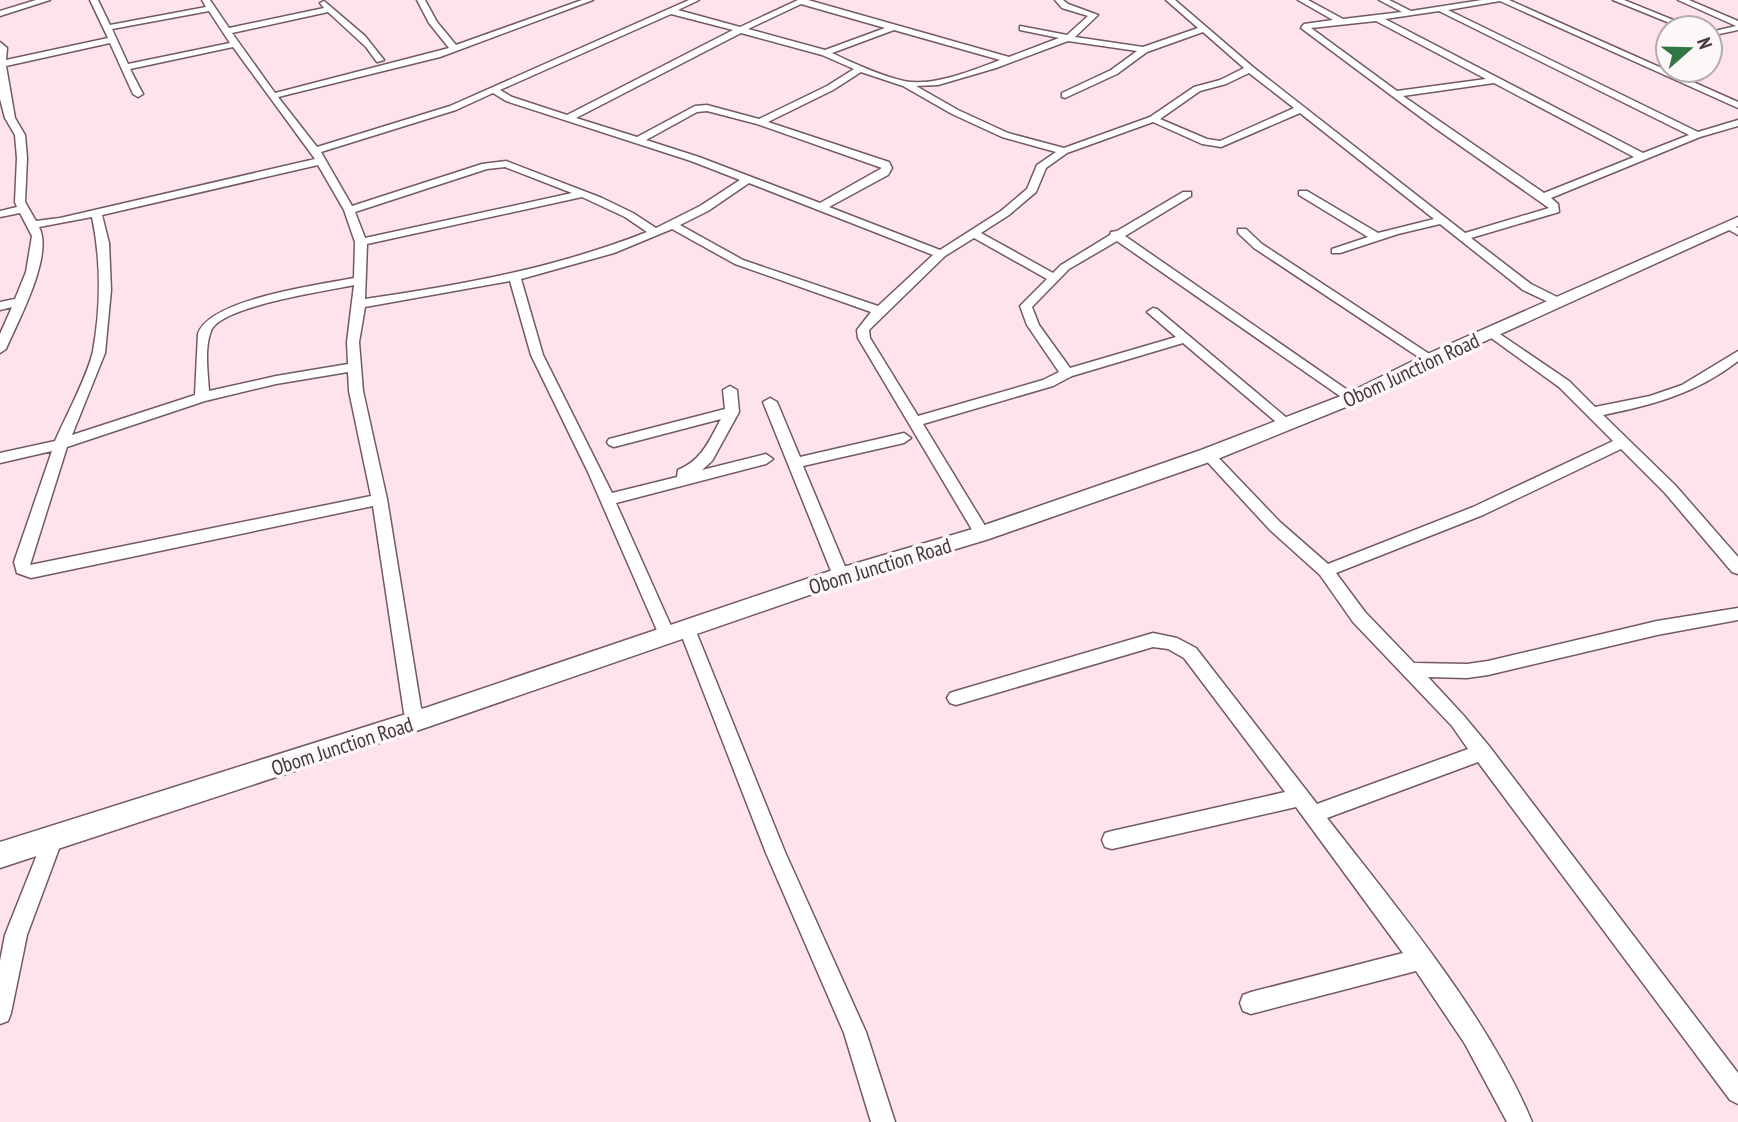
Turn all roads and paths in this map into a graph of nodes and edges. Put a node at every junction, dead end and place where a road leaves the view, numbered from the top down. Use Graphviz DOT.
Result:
graph roads {
  1 [pos="46,0"];
  2 [pos="94,0"];
  3 [pos="323,0"];
  4 [pos="421,0"];
  5 [pos="589,0"];
  6 [pos="695,0"];
  7 [pos="1059,0"];
  8 [pos="1170,0"];
  9 [pos="1302,0"];
  10 [pos="1383,0"];
  11 [pos="1497,0"];
  12 [pos="1503,0"];
  13 [pos="1617,0"];
  14 [pos="1682,0"];
  15 [pos="803,1"];
  16 [pos="209,4"];
  17 [pos="330,9"];
  18 [pos="1441,9"];
  19 [pos="671,11"];
  20 [pos="1410,13"];
  21 [pos="0,14"];
  22 [pos="1654,14"];
  23 [pos="1377,18"];
  24 [pos="1342,22"];
  25 [pos="1736,24"];
  26 [pos="895,27"];
  27 [pos="1023,27"];
  28 [pos="107,28"];
  29 [pos="742,28"];
  30 [pos="1204,29"];
  31 [pos="228,31"];
  32 [pos="1070,37"];
  33 [pos="112,40"];
  34 [pos="235,44"];
  35 [pos="0,45"];
  36 [pos="455,49"];
  37 [pos="1144,50"];
  38 [pos="825,52"];
  39 [pos="380,60"];
  40 [pos="1009,60"];
  41 [pos="401,64"];
  42 [pos="126,67"];
  43 [pos="860,69"];
  44 [pos="1250,69"];
  45 [pos="376,71"];
  46 [pos="1,72"];
  47 [pos="1494,80"];
  48 [pos="906,84"];
  49 [pos="492,89"];
  50 [pos="138,94"];
  51 [pos="1396,94"];
  52 [pos="1065,95"];
  53 [pos="272,96"];
  54 [pos="509,99"];
  55 [pos="468,101"];
  56 [pos="1738,105"];
  57 [pos="1302,108"];
  58 [pos="570,117"];
  59 [pos="1153,119"];
  60 [pos="760,122"];
  61 [pos="1738,123"];
  62 [pos="1697,135"];
  63 [pos="639,140"];
  64 [pos="1064,151"];
  65 [pos="318,156"];
  66 [pos="1642,157"];
  67 [pos="747,180"];
  68 [pos="566,189"];
  69 [pos="1187,194"];
  70 [pos="1303,194"];
  71 [pos="582,195"];
  72 [pos="1543,197"];
  73 [pos="553,199"];
  74 [pos="821,207"];
  75 [pos="23,209"];
  76 [pos="349,210"];
  77 [pos="96,212"];
  78 [pos="0,215"];
  79 [pos="1443,220"];
  80 [pos="60,221"];
  81 [pos="671,224"];
  82 [pos="31,225"];
  83 [pos="1734,226"];
  84 [pos="655,232"];
  85 [pos="1242,232"];
  86 [pos="973,233"];
  87 [pos="1115,234"];
  88 [pos="38,236"];
  89 [pos="1465,236"];
  90 [pos="1376,237"];
  91 [pos="361,242"];
  92 [pos="1336,251"];
  93 [pos="940,254"];
  94 [pos="515,277"];
  95 [pos="1054,278"];
  96 [pos="358,281"];
  97 [pos="20,301"];
  98 [pos="1559,303"];
  99 [pos="359,304"];
  100 [pos="0,306"];
  101 [pos="879,311"];
  102 [pos="1153,312"];
  103 [pos="1491,332"];
  104 [pos="1184,339"];
  105 [pos="0,349"];
  106 [pos="1738,355"];
  107 [pos="1432,359"];
  108 [pos="354,367"];
  109 [pos="1067,373"];
  110 [pos="730,390"];
  111 [pos="202,397"];
  112 [pos="1352,398"];
  113 [pos="770,402"];
  114 [pos="732,412"];
  115 [pos="1593,412"];
  116 [pos="916,421"];
  117 [pos="1287,424"];
  118 [pos="904,438"];
  119 [pos="614,442"];
  120 [pos="1623,442"];
  121 [pos="61,444"];
  122 [pos="1208,455"];
  123 [pos="0,458"];
  124 [pos="766,459"];
  125 [pos="795,463"];
  126 [pos="645,490"];
  127 [pos="380,499"];
  128 [pos="606,500"];
  129 [pos="982,534"];
  130 [pos="1738,568"];
  131 [pos="1326,570"];
  132 [pos="841,576"];
  133 [pos="1738,614"];
  134 [pos="677,632"];
  135 [pos="1409,670"];
  136 [pos="956,698"];
  137 [pos="425,719"];
  138 [pos="1482,752"];
  139 [pos="1302,797"];
  140 [pos="1313,814"];
  141 [pos="53,838"];
  142 [pos="1112,840"];
  143 [pos="0,855"];
  144 [pos="1421,959"];
  145 [pos="1251,1003"];
  146 [pos="0,1013"];
  147 [pos="1738,1092"];
  148 [pos="883,1122"];
  149 [pos="1520,1122"];
  1 -- 21 [label="street"];
  2 -- 28 [label="street"];
  3 -- 17 [label="street"];
  4 -- 36 [label="street"];
  5 -- 36 [label="street"];
  6 -- 19 [label="street"];
  7 -- 32 [label="street"];
  8 -- 30 [label="street"];
  9 -- 24 [label="street"];
  10 -- 20 [label="street"];
  11 -- 18 [label="street"];
  12 -- 56 [label="street"];
  13 -- 22 [label="street"];
  14 -- 25 [label="street"];
  15 -- 26 [label="street"];
  15 -- 29 [label="street"];
  16 -- 28 [label="street"];
  16 -- 31 [label="street"];
  17 -- 31 [label="street"];
  17 -- 39 [label="street"];
  18 -- 20 [label="street"];
  18 -- 62 [label="street"];
  19 -- 29 [label="street"];
  19 -- 49 [label="street"];
  20 -- 23 [label="street"];
  23 -- 24 [label="street"];
  23 -- 47 [label="street"];
  24 -- 51 [label="street"];
  26 -- 38 [label="street"];
  26 -- 40 [label="street"];
  27 -- 32 [label="street"];
  28 -- 33 [label="street"];
  29 -- 38 [label="street"];
  29 -- 58 [label="street"];
  30 -- 37 [label="street"];
  30 -- 44 [label="street"];
  31 -- 34 [label="street"];
  32 -- 37 [label="street"];
  32 -- 40 [label="street"];
  33 -- 42 [label="street"];
  33 -- 46 [label="street"];
  34 -- 42 [label="street"];
  34 -- 53 [label="street"];
  35 -- 46 [label="street"];
  36 -- 41 [label="street"];
  37 -- 52 [label="street"];
  38 -- 43 [label="street"];
  39 -- 41 [label="street"];
  39 -- 45 [label="street"];
  40 -- 48 [label="street"];
  41 -- 45 [label="street"];
  42 -- 50 [label="street"];
  43 -- 48 [label="street"];
  43 -- 60 [label="street"];
  44 -- 57 [label="street"];
  44 -- 59 [label="street"];
  45 -- 53 [label="street"];
  46 -- 75 [label="street"];
  47 -- 51 [label="street"];
  47 -- 66 [label="street"];
  48 -- 64 [label="street"];
  49 -- 54 [label="street"];
  49 -- 55 [label="street"];
  51 -- 72 [label="street"];
  53 -- 65 [label="street"];
  54 -- 55 [label="street"];
  54 -- 58 [label="street"];
  55 -- 65 [label="street"];
  57 -- 59 [label="street"];
  57 -- 79 [label="street"];
  58 -- 63 [label="street"];
  59 -- 64 [label="street"];
  60 -- 63 [label="street"];
  60 -- 74 [label="street"];
  61 -- 62 [label="street"];
  62 -- 66 [label="street"];
  63 -- 67 [label="street"];
  64 -- 86 [label="street"];
  65 -- 76 [label="street"];
  65 -- 77 [label="street"];
  66 -- 72 [label="street"];
  67 -- 74 [label="street"];
  67 -- 81 [label="street"];
  68 -- 71 [label="street"];
  68 -- 73 [label="street"];
  68 -- 76 [label="street"];
  69 -- 87 [label="street"];
  70 -- 90 [label="street"];
  71 -- 73 [label="street"];
  71 -- 84 [label="street"];
  72 -- 89 [label="street"];
  73 -- 91 [label="street"];
  74 -- 93 [label="street"];
  75 -- 78 [label="street"];
  75 -- 82 [label="street"];
  76 -- 91 [label="street"];
  77 -- 80 [label="street"];
  77 -- 121 [label="street"];
  79 -- 89 [label="street"];
  79 -- 90 [label="street"];
  80 -- 82 [label="street"];
  80 -- 88 [label="street"];
  81 -- 84 [label="street"];
  81 -- 101 [label="street"];
  82 -- 88 [label="street"];
  83 -- 98 [label="main road, Obom Junction Road"];
  84 -- 94 [label="street"];
  85 -- 107 [label="street"];
  86 -- 93 [label="street"];
  86 -- 95 [label="street"];
  87 -- 95 [label="street"];
  87 -- 112 [label="street"];
  88 -- 97 [label="street"];
  89 -- 98 [label="street"];
  90 -- 92 [label="street"];
  91 -- 96 [label="street"];
  93 -- 101 [label="street"];
  94 -- 99 [label="street"];
  94 -- 128 [label="street"];
  95 -- 109 [label="street"];
  96 -- 99 [label="street"];
  96 -- 111 [label="street"];
  97 -- 100 [label="street"];
  97 -- 105 [label="street"];
  98 -- 103 [label="main road, Obom Junction Road"];
  99 -- 108 [label="street"];
  101 -- 116 [label="street"];
  102 -- 104 [label="street"];
  103 -- 107 [label="main road, Obom Junction Road"];
  103 -- 115 [label="street"];
  104 -- 109 [label="street"];
  104 -- 117 [label="street"];
  106 -- 115 [label="street"];
  107 -- 112 [label="main road, Obom Junction Road"];
  108 -- 111 [label="street"];
  108 -- 127 [label="street"];
  109 -- 116 [label="street"];
  110 -- 114 [label="street"];
  111 -- 121 [label="street"];
  112 -- 117 [label="main road, Obom Junction Road"];
  113 -- 125 [label="street"];
  114 -- 119 [label="street"];
  114 -- 126 [label="street"];
  115 -- 120 [label="street"];
  116 -- 129 [label="street"];
  117 -- 122 [label="main road, Obom Junction Road"];
  118 -- 125 [label="street"];
  120 -- 130 [label="street"];
  120 -- 131 [label="street"];
  121 -- 123 [label="street"];
  121 -- 127 [label="street"];
  122 -- 129 [label="main road, Obom Junction Road"];
  122 -- 131 [label="street"];
  124 -- 126 [label="street"];
  125 -- 132 [label="street"];
  126 -- 128 [label="street"];
  127 -- 137 [label="street"];
  128 -- 134 [label="street"];
  129 -- 132 [label="main road, Obom Junction Road"];
  131 -- 135 [label="street"];
  132 -- 134 [label="main road, Obom Junction Road"];
  133 -- 135 [label="street"];
  134 -- 137 [label="main road, Obom Junction Road"];
  134 -- 148 [label="street"];
  135 -- 138 [label="street"];
  136 -- 139 [label="street"];
  137 -- 141 [label="main road, Obom Junction Road"];
  138 -- 140 [label="street"];
  138 -- 147 [label="street"];
  139 -- 140 [label="street"];
  139 -- 142 [label="street"];
  140 -- 144 [label="street"];
  141 -- 143 [label="main road, Obom Junction Road"];
  141 -- 146 [label="street"];
  144 -- 145 [label="street"];
  144 -- 149 [label="street"];
}
